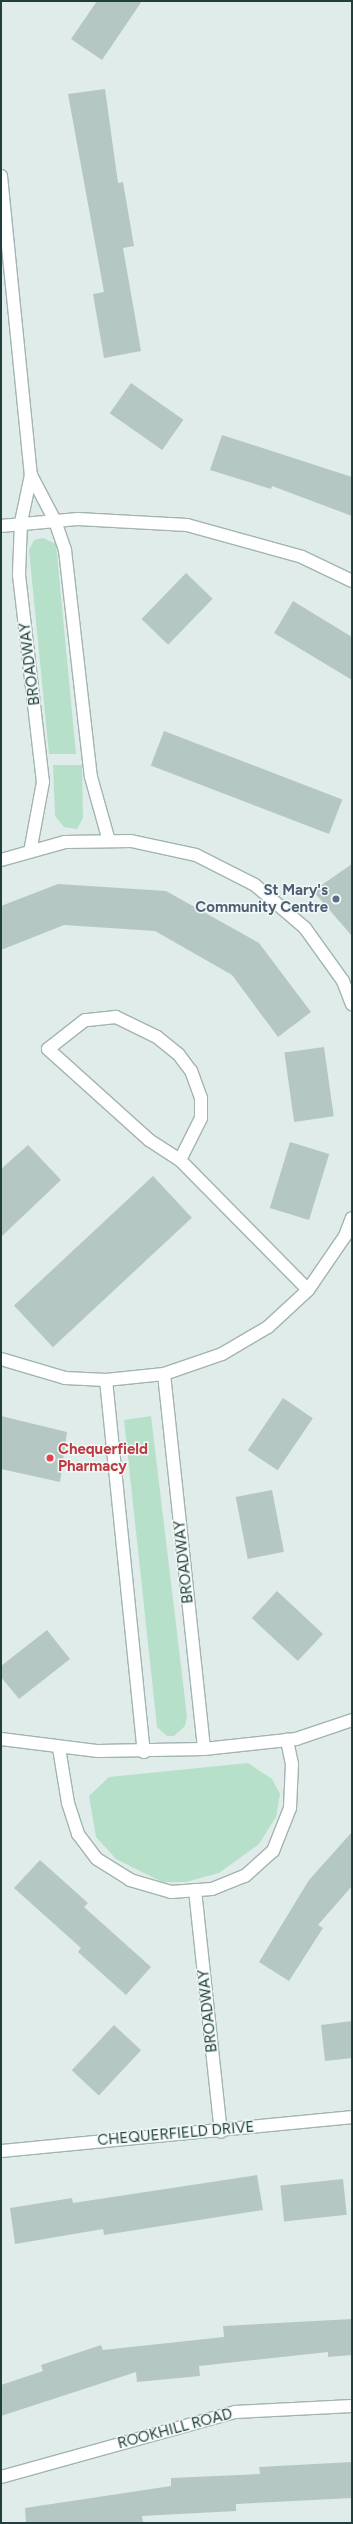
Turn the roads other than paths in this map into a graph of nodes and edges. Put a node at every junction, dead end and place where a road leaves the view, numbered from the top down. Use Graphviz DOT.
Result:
graph roads {
  1 [pos="1,176"];
  2 [pos="31,475"];
  3 [pos="55,521"];
  4 [pos="21,522"];
  5 [pos="1,526"];
  6 [pos="352,581"];
  7 [pos="109,841"];
  8 [pos="30,852"];
  9 [pos="1,860"];
  10 [pos="352,1004"];
  11 [pos="180,1160"];
  12 [pos="352,1218"];
  13 [pos="308,1290"];
  14 [pos="1,1359"];
  15 [pos="164,1374"];
  16 [pos="106,1380"];
  17 [pos="352,1720"];
  18 [pos="1,1739"];
  19 [pos="287,1740"];
  20 [pos="59,1748"];
  21 [pos="204,1749"];
  22 [pos="144,1752"];
  23 [pos="195,1890"];
  24 [pos="352,2117"];
  25 [pos="221,2132"];
  26 [pos="1,2151"];
  27 [pos="352,2406"];
  28 [pos="1,2477"];
  1 -- 2 [label="street, BROADWAY"];
  2 -- 3 [label="street, BROADWAY"];
  2 -- 4 [label="street, BROADWAY"];
  3 -- 4 [label="street"];
  3 -- 6 [label="street"];
  3 -- 7 [label="street, BROADWAY"];
  4 -- 5 [label="street"];
  4 -- 8 [label="street, BROADWAY"];
  7 -- 8 [label="street"];
  7 -- 10 [label="street"];
  8 -- 9 [label="street"];
  11 -- 11 [label="street"];
  11 -- 13 [label="street"];
  12 -- 13 [label="street"];
  13 -- 15 [label="street"];
  14 -- 16 [label="street"];
  15 -- 16 [label="street"];
  15 -- 21 [label="street, BROADWAY"];
  16 -- 22 [label="street"];
  17 -- 19 [label="street"];
  18 -- 20 [label="street"];
  19 -- 21 [label="street"];
  19 -- 23 [label="street"];
  20 -- 22 [label="street"];
  20 -- 23 [label="street"];
  21 -- 22 [label="street"];
  23 -- 25 [label="street, BROADWAY"];
  24 -- 25 [label="street, CHEQUERFIELD DRIVE"];
  25 -- 26 [label="street, CHEQUERFIELD DRIVE"];
  27 -- 28 [label="street, ROOKHILL ROAD"];
}
